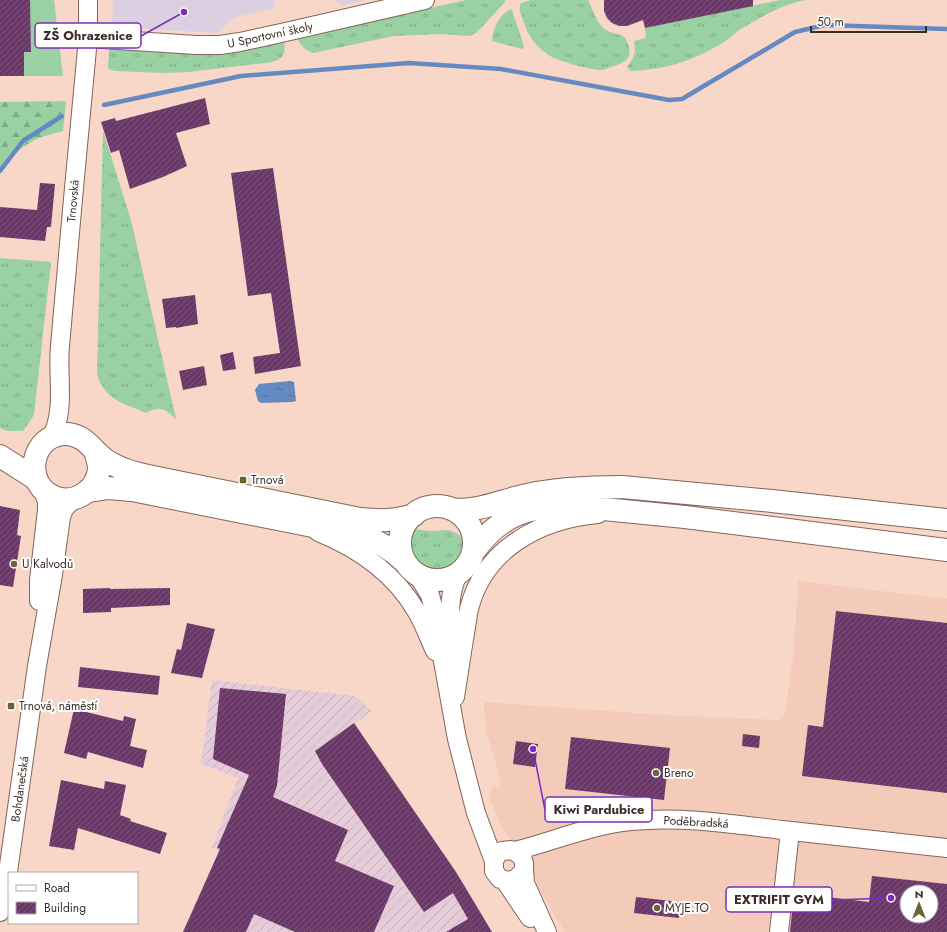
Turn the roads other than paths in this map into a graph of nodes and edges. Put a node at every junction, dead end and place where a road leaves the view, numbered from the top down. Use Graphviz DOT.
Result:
graph roads {
  1 [pos="88,0"];
  2 [pos="425,0"];
  3 [pos="88,38"];
  4 [pos="60,401"];
  5 [pos="76,436"];
  6 [pos="46,442"];
  7 [pos="0,450"];
  8 [pos="95,451"];
  9 [pos="0,456"];
  10 [pos="39,484"];
  11 [pos="81,494"];
  12 [pos="451,509"];
  13 [pos="629,511"];
  14 [pos="414,515"];
  15 [pos="281,520"];
  16 [pos="947,520"];
  17 [pos="947,550"];
  18 [pos="474,551"];
  19 [pos="412,569"];
  20 [pos="458,574"];
  21 [pos="37,666"];
  22 [pos="453,712"];
  23 [pos="471,792"];
  24 [pos="790,831"];
  25 [pos="579,832"];
  26 [pos="947,848"];
  27 [pos="511,850"];
  28 [pos="494,861"];
  29 [pos="524,869"];
  30 [pos="505,881"];
  31 [pos="0,912"];
  32 [pos="540,932"];
  33 [pos="547,932"];
  34 [pos="779,932"];
  1 -- 3 [label="street, Trnovská"];
  2 -- 3 [label="street, U Sportovní školy"];
  3 -- 4 [label="street, Trnovská"];
  4 -- 5 [label="street, Trnovská"];
  4 -- 6 [label="street, Trnovská"];
  5 -- 6 [label="main road"];
  5 -- 8 [label="main road"];
  6 -- 7 [label="main road"];
  6 -- 10 [label="main road"];
  8 -- 11 [label="main road"];
  8 -- 14 [label="main road"];
  9 -- 10 [label="main road"];
  10 -- 11 [label="main road"];
  10 -- 21 [label="street, Bohdanečská"];
  11 -- 15 [label="main road"];
  11 -- 21 [label="street, Bohdanečská"];
  12 -- 14 [label="main road"];
  12 -- 16 [label="main road"];
  12 -- 18 [label="main road"];
  13 -- 17 [label="main road"];
  13 -- 18 [label="main road"];
  13 -- 22 [label="street"];
  14 -- 19 [label="main road"];
  15 -- 19 [label="main road"];
  15 -- 22 [label="street"];
  18 -- 20 [label="main road"];
  19 -- 20 [label="main road"];
  19 -- 22 [label="street"];
  20 -- 22 [label="street"];
  21 -- 31 [label="street, Bohdanečská"];
  22 -- 23 [label="street"];
  23 -- 27 [label="street"];
  23 -- 28 [label="street"];
  24 -- 25 [label="street, Poděbradská"];
  24 -- 26 [label="street, Poděbradská"];
  24 -- 34 [label="street"];
  25 -- 27 [label="street, Poděbradská"];
  25 -- 29 [label="street, Poděbradská"];
  27 -- 28 [label="street"];
  27 -- 29 [label="street"];
  28 -- 30 [label="street"];
  29 -- 30 [label="street"];
  29 -- 33 [label="street"];
  30 -- 32 [label="street"];
}
